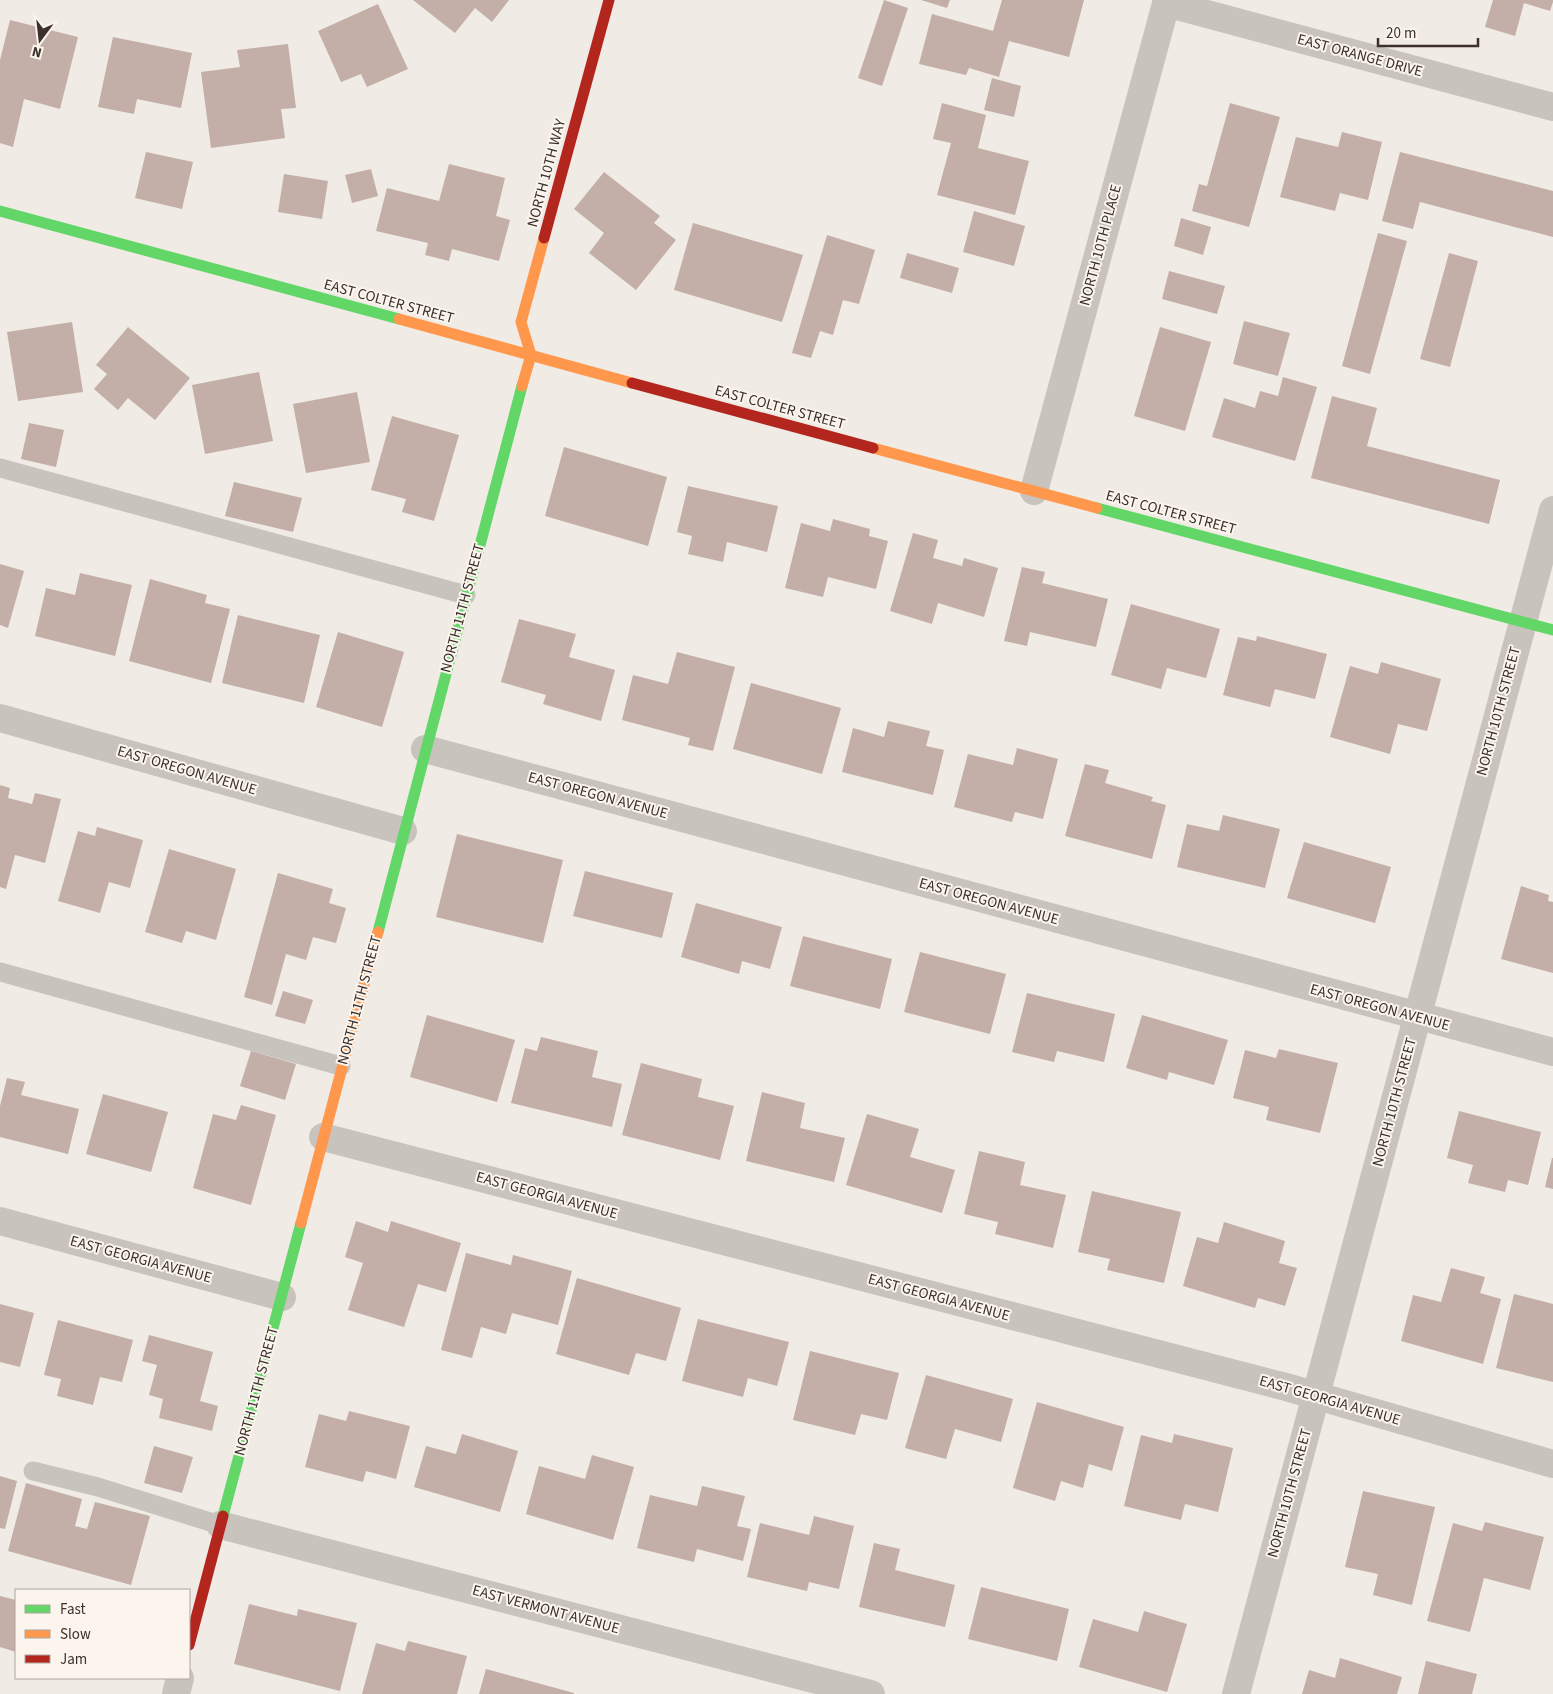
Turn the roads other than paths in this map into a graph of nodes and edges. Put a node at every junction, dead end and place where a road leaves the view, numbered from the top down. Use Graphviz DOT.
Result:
graph roads {
  1 [pos="609,0"];
  2 [pos="1167,2"];
  3 [pos="1553,107"];
  4 [pos="0,211"];
  5 [pos="530,354"];
  6 [pos="0,468"];
  7 [pos="1034,490"];
  8 [pos="1553,510"];
  9 [pos="466,595"];
  10 [pos="1522,622"];
  11 [pos="1553,630"];
  12 [pos="0,718"];
  13 [pos="425,749"];
  14 [pos="404,831"];
  15 [pos="0,972"];
  16 [pos="1417,1017"];
  17 [pos="1553,1052"];
  18 [pos="342,1066"];
  19 [pos="323,1137"];
  20 [pos="0,1221"];
  21 [pos="282,1297"];
  22 [pos="1315,1395"];
  23 [pos="1553,1464"];
  24 [pos="33,1471"];
  25 [pos="220,1525"];
  26 [pos="190,1641"];
  27 [pos="180,1679"];
  28 [pos="176,1694"];
  29 [pos="871,1694"];
  30 [pos="1236,1694"];
  1 -- 5 [label="street, NORTH 10TH WAY"];
  2 -- 3 [label="street, EAST ORANGE DRIVE"];
  2 -- 7 [label="street, NORTH 10TH PLACE"];
  4 -- 5 [label="street, EAST COLTER STREET"];
  5 -- 7 [label="street, EAST COLTER STREET"];
  5 -- 9 [label="street, NORTH 11TH STREET"];
  6 -- 9 [label="lane"];
  7 -- 10 [label="street, EAST COLTER STREET"];
  8 -- 10 [label="street, NORTH 10TH STREET"];
  9 -- 13 [label="street, NORTH 11TH STREET"];
  10 -- 11 [label="street, EAST COLTER STREET"];
  10 -- 16 [label="street, NORTH 10TH STREET"];
  12 -- 14 [label="street, EAST OREGON AVENUE"];
  13 -- 14 [label="street, NORTH 11TH STREET"];
  13 -- 16 [label="street, EAST OREGON AVENUE"];
  14 -- 18 [label="street, NORTH 11TH STREET"];
  15 -- 18 [label="lane"];
  16 -- 17 [label="street, EAST OREGON AVENUE"];
  16 -- 22 [label="street, NORTH 10TH STREET"];
  18 -- 19 [label="street, NORTH 11TH STREET"];
  19 -- 21 [label="street, NORTH 11TH STREET"];
  19 -- 22 [label="street, EAST GEORGIA AVENUE"];
  20 -- 21 [label="street, EAST GEORGIA AVENUE"];
  21 -- 25 [label="street, NORTH 11TH STREET"];
  22 -- 23 [label="street, EAST GEORGIA AVENUE"];
  22 -- 30 [label="street, NORTH 10TH STREET"];
  24 -- 25 [label="lane"];
  25 -- 26 [label="street, NORTH 11TH STREET"];
  25 -- 29 [label="street, EAST VERMONT AVENUE"];
  27 -- 28 [label="street"];
}
